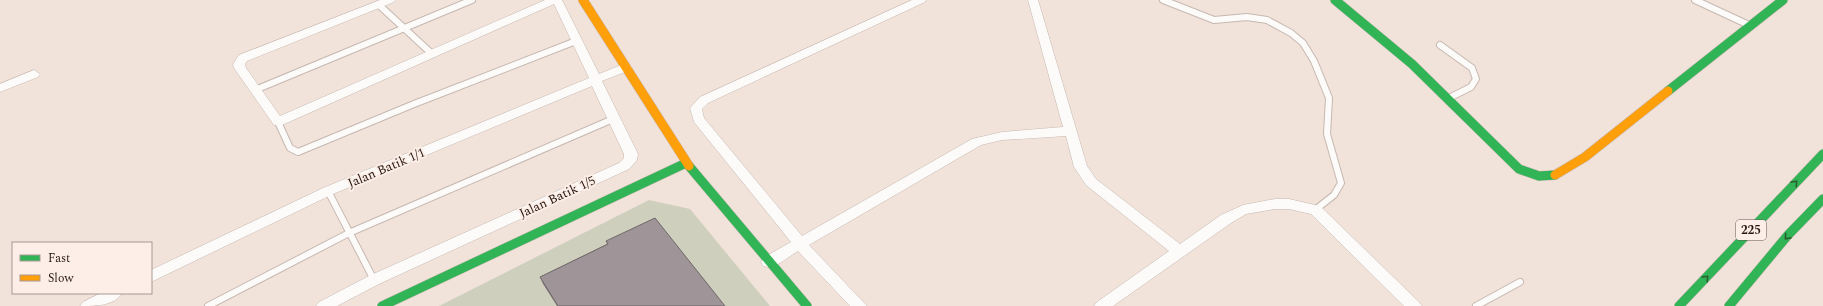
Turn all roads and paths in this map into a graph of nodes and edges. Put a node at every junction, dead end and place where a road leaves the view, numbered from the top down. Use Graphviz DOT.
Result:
graph roads {
  1 [pos="390,0"];
  2 [pos="472,0"];
  3 [pos="554,0"];
  4 [pos="557,0"];
  5 [pos="583,0"];
  6 [pos="921,0"];
  7 [pos="1033,0"];
  8 [pos="1163,0"];
  9 [pos="1335,0"];
  10 [pos="1695,0"];
  11 [pos="1784,0"];
  12 [pos="379,4"];
  13 [pos="1752,26"];
  14 [pos="403,28"];
  15 [pos="576,41"];
  16 [pos="1440,45"];
  17 [pos="431,53"];
  18 [pos="626,67"];
  19 [pos="34,74"];
  20 [pos="594,81"];
  21 [pos="0,88"];
  22 [pos="255,90"];
  23 [pos="1447,99"];
  24 [pos="613,119"];
  25 [pos="278,122"];
  26 [pos="1071,131"];
  27 [pos="1823,154"];
  28 [pos="686,163"];
  29 [pos="328,191"];
  30 [pos="1823,198"];
  31 [pos="1315,210"];
  32 [pos="349,233"];
  33 [pos="800,244"];
  34 [pos="1179,251"];
  35 [pos="768,262"];
  36 [pos="152,276"];
  37 [pos="374,280"];
  38 [pos="1520,282"];
  39 [pos="113,294"];
  40 [pos="88,306"];
  41 [pos="208,306"];
  42 [pos="324,306"];
  43 [pos="382,306"];
  44 [pos="807,306"];
  45 [pos="859,306"];
  46 [pos="1102,306"];
  47 [pos="1414,306"];
  48 [pos="1476,306"];
  49 [pos="1679,306"];
  50 [pos="1729,306"];
  1 -- 12 [label="street"];
  2 -- 14 [label="lane"];
  3 -- 17 [label="street"];
  4 -- 15 [label="street, Jalan Batik 1/5"];
  5 -- 18 [label="main road"];
  6 -- 33 [label="street"];
  7 -- 26 [label="street"];
  8 -- 31 [label="lane"];
  9 -- 23 [label="main road"];
  10 -- 13 [label="lane"];
  11 -- 13 [label="main road"];
  12 -- 14 [label="lane"];
  12 -- 22 [label="street"];
  13 -- 23 [label="main road"];
  14 -- 17 [label="lane"];
  14 -- 22 [label="lane"];
  15 -- 20 [label="street, Jalan Batik 1/5"];
  15 -- 25 [label="lane"];
  16 -- 23 [label="lane"];
  17 -- 25 [label="street"];
  18 -- 20 [label="street, Jalan Batik 1/1"];
  18 -- 28 [label="main road"];
  19 -- 21 [label="street"];
  20 -- 24 [label="street, Jalan Batik 1/5"];
  20 -- 29 [label="street, Jalan Batik 1/1"];
  22 -- 25 [label="street"];
  24 -- 32 [label="lane"];
  24 -- 37 [label="street, Jalan Batik 1/5"];
  26 -- 33 [label="street"];
  26 -- 34 [label="street"];
  49 -- 27 [label="main road, 225, one-way"];
  28 -- 35 [label="main road"];
  28 -- 43 [label="main road"];
  29 -- 32 [label="lane"];
  29 -- 36 [label="street, Jalan Batik 1/1"];
  30 -- 50 [label="main road, 225, one-way"];
  31 -- 34 [label="street"];
  31 -- 47 [label="street"];
  32 -- 37 [label="lane"];
  32 -- 41 [label="lane"];
  33 -- 35 [label="street"];
  33 -- 45 [label="street"];
  34 -- 46 [label="street"];
  35 -- 44 [label="main road"];
  37 -- 42 [label="street, Jalan Batik 1/5"];
  38 -- 48 [label="lane"];
  39 -- 40 [label="street"];
}
